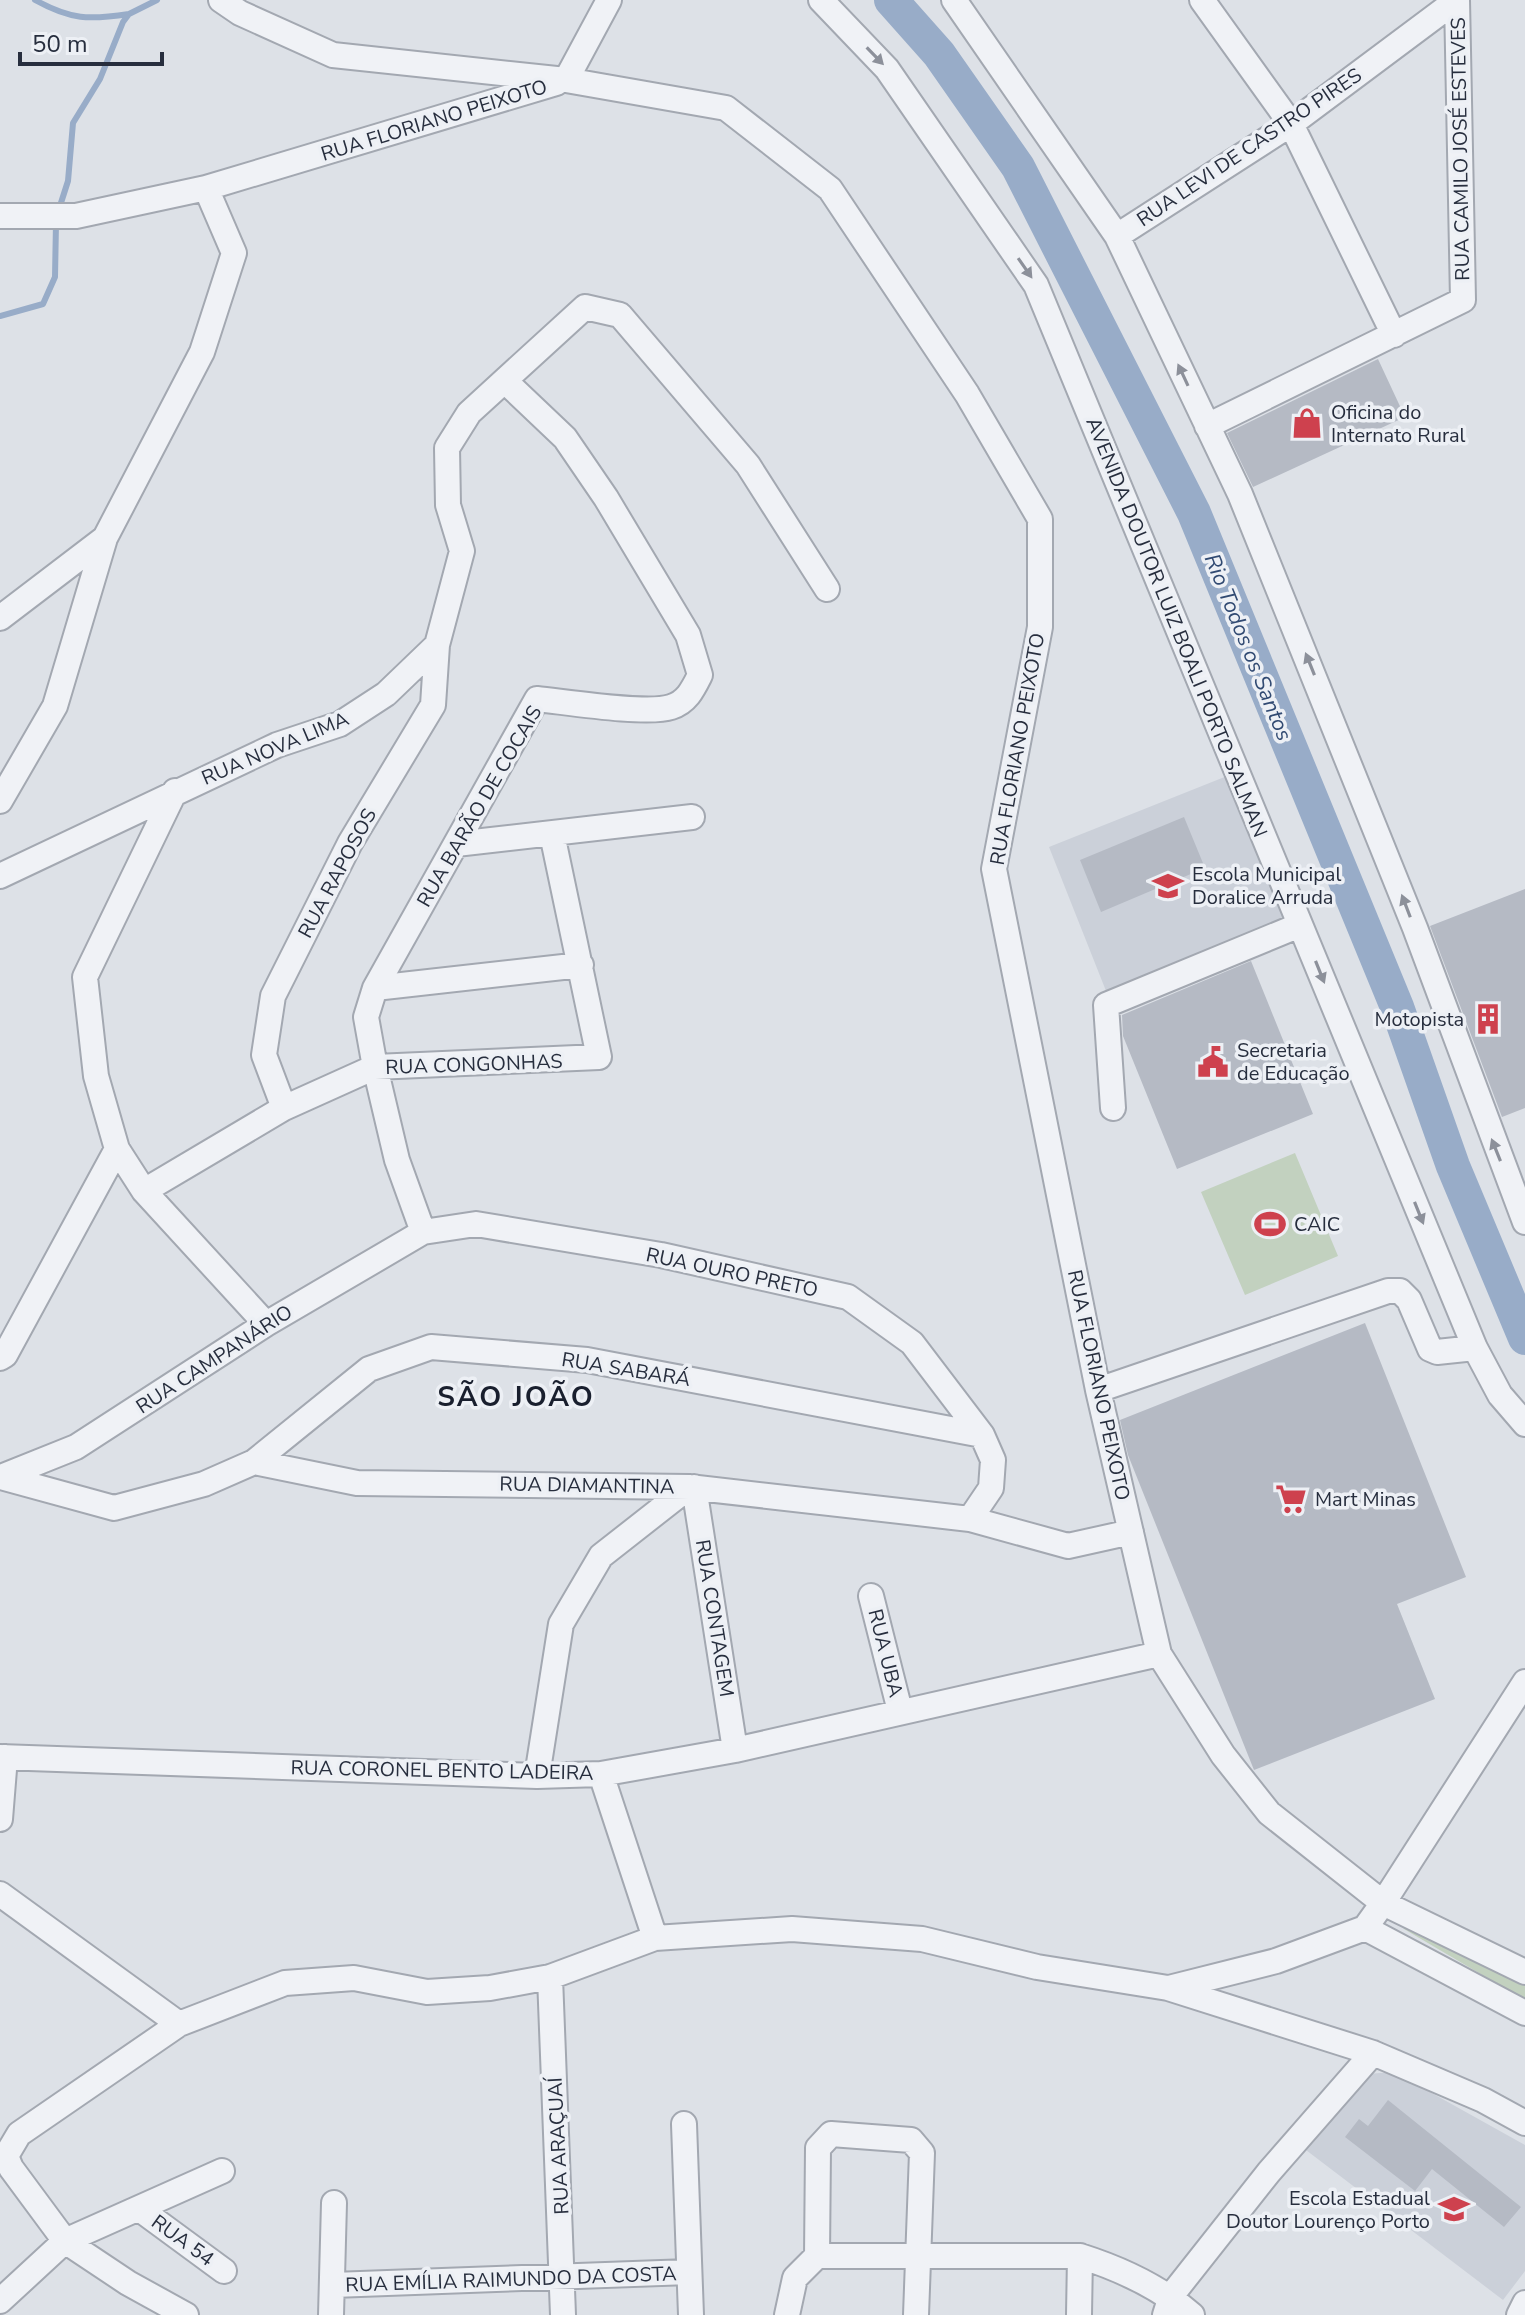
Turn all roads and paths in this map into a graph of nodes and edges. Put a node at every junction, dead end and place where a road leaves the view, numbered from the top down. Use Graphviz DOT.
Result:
graph roads {
  1 [pos="609,0"];
  2 [pos="821,0"];
  3 [pos="954,0"];
  4 [pos="1202,0"];
  5 [pos="1457,0"];
  6 [pos="237,4"];
  7 [pos="566,80"];
  8 [pos="1291,124"];
  9 [pos="206,188"];
  10 [pos="0,216"];
  11 [pos="1117,236"];
  12 [pos="1394,335"];
  13 [pos="506,382"];
  14 [pos="1207,426"];
  15 [pos="105,538"];
  16 [pos="827,589"];
  17 [pos="0,618"];
  18 [pos="437,645"];
  19 [pos="175,791"];
  20 [pos="0,801"];
  21 [pos="692,817"];
  22 [pos="552,834"];
  23 [pos="456,844"];
  24 [pos="0,876"];
  25 [pos="1300,925"];
  26 [pos="581,965"];
  27 [pos="375,988"];
  28 [pos="375,1067"];
  29 [pos="284,1108"];
  30 [pos="1113,1108"];
  31 [pos="117,1149"];
  32 [pos="144,1191"];
  33 [pos="1525,1222"];
  34 [pos="423,1232"];
  35 [pos="266,1324"];
  36 [pos="1475,1348"];
  37 [pos="0,1358"];
  38 [pos="1098,1390"];
  39 [pos="1525,1424"];
  40 [pos="982,1435"];
  41 [pos="254,1462"];
  42 [pos="1,1477"];
  43 [pos="692,1487"];
  44 [pos="970,1519"];
  45 [pos="1131,1532"];
  46 [pos="871,1596"];
  47 [pos="1159,1654"];
  48 [pos="1525,1682"];
  49 [pos="900,1711"];
  50 [pos="735,1750"];
  51 [pos="2,1757"];
  52 [pos="601,1774"];
  53 [pos="537,1776"];
  54 [pos="0,1819"];
  55 [pos="0,1894"];
  56 [pos="1383,1903"];
  57 [pos="1365,1928"];
  58 [pos="655,1938"];
  59 [pos="1525,1972"];
  60 [pos="550,1977"];
  61 [pos="1168,1988"];
  62 [pos="1525,2013"];
  63 [pos="179,2024"];
  64 [pos="1373,2053"];
  65 [pos="1525,2123"];
  66 [pos="684,2124"];
  67 [pos="222,2171"];
  68 [pos="334,2203"];
  69 [pos="141,2210"];
  70 [pos="65,2241"];
  71 [pos="817,2256"];
  72 [pos="918,2256"];
  73 [pos="1080,2256"];
  74 [pos="224,2271"];
  75 [pos="689,2272"];
  76 [pos="564,2279"];
  77 [pos="128,2283"];
  78 [pos="333,2285"];
  79 [pos="0,2301"];
  80 [pos="1525,2303"];
  81 [pos="1168,2306"];
  82 [pos="159,2315"];
  83 [pos="186,2315"];
  84 [pos="331,2315"];
  85 [pos="563,2315"];
  86 [pos="691,2315"];
  87 [pos="787,2315"];
  88 [pos="916,2315"];
  89 [pos="1079,2315"];
  90 [pos="1192,2315"];
  91 [pos="1519,2315"];
  1 -- 7 [label="street"];
  2 -- 25 [label="street, AVENIDA DOUTOR LUIZ BOALI PORTO SALMAN, one-way"];
  3 -- 11 [label="street"];
  4 -- 8 [label="street"];
  5 -- 8 [label="street, RUA LEVI DE CASTRO PIRES"];
  5 -- 12 [label="street, RUA CAMILO JOSÉ ESTEVES"];
  6 -- 7 [label="street"];
  7 -- 9 [label="street, RUA FLORIANO PEIXOTO"];
  7 -- 38 [label="street, RUA FLORIANO PEIXOTO"];
  8 -- 11 [label="street, RUA LEVI DE CASTRO PIRES"];
  8 -- 12 [label="street"];
  9 -- 10 [label="street, RUA FLORIANO PEIXOTO"];
  9 -- 15 [label="street"];
  14 -- 11 [label="street, one-way"];
  12 -- 14 [label="street, RUA CAMILO JOSÉ ESTEVES"];
  13 -- 16 [label="street"];
  13 -- 18 [label="street"];
  13 -- 23 [label="street, RUA BARÃO DE COCAIS"];
  33 -- 14 [label="street, one-way"];
  15 -- 17 [label="street"];
  15 -- 20 [label="street"];
  18 -- 19 [label="street, RUA NOVA LIMA"];
  18 -- 29 [label="street, RUA RAPOSOS"];
  19 -- 24 [label="street, RUA NOVA LIMA"];
  19 -- 31 [label="street"];
  21 -- 22 [label="street"];
  22 -- 23 [label="street"];
  22 -- 26 [label="street"];
  23 -- 27 [label="street, RUA BARÃO DE COCAIS"];
  25 -- 30 [label="street"];
  25 -- 36 [label="street, AVENIDA DOUTOR LUIZ BOALI PORTO SALMAN, one-way"];
  26 -- 27 [label="street"];
  26 -- 28 [label="street, RUA CONGONHAS"];
  27 -- 28 [label="street, RUA BARÃO DE COCAIS"];
  28 -- 29 [label="street, RUA CONGONHAS"];
  28 -- 34 [label="street, RUA BARÃO DE COCAIS"];
  29 -- 32 [label="street, RUA CONGONHAS"];
  31 -- 32 [label="street"];
  31 -- 37 [label="street"];
  32 -- 35 [label="street"];
  34 -- 35 [label="street, RUA CAMPANÁRIO"];
  34 -- 40 [label="street, RUA OURO PRETO"];
  35 -- 42 [label="street, RUA CAMPANÁRIO"];
  36 -- 38 [label="street"];
  36 -- 39 [label="street, AVENIDA DOUTOR LUIZ BOALI PORTO SALMAN"];
  38 -- 45 [label="street, RUA FLORIANO PEIXOTO"];
  40 -- 41 [label="street, RUA SABARÁ"];
  40 -- 44 [label="street"];
  41 -- 42 [label="street, RUA SABARÁ"];
  41 -- 43 [label="street, RUA DIAMANTINA"];
  43 -- 44 [label="street, RUA DIAMANTINA"];
  43 -- 50 [label="street, RUA CONTAGEM"];
  43 -- 53 [label="street"];
  44 -- 45 [label="street, RUA DIAMANTINA"];
  45 -- 47 [label="street, RUA FLORIANO PEIXOTO"];
  46 -- 49 [label="street, RUA UBA"];
  47 -- 49 [label="street, RUA CORONEL BENTO LADEIRA"];
  47 -- 56 [label="street, RUA FLORIANO PEIXOTO"];
  48 -- 56 [label="street"];
  49 -- 50 [label="street, RUA CORONEL BENTO LADEIRA"];
  50 -- 52 [label="street, RUA CORONEL BENTO LADEIRA"];
  51 -- 53 [label="street, RUA CORONEL BENTO LADEIRA"];
  51 -- 54 [label="street"];
  52 -- 53 [label="street, RUA CORONEL BENTO LADEIRA"];
  52 -- 58 [label="street"];
  55 -- 63 [label="street"];
  56 -- 57 [label="street"];
  56 -- 59 [label="street, RUA FLORIANO PEIXOTO"];
  57 -- 61 [label="street"];
  57 -- 62 [label="street"];
  58 -- 60 [label="street"];
  58 -- 61 [label="street"];
  60 -- 63 [label="street"];
  60 -- 76 [label="street, RUA ARAÇUAÍ"];
  61 -- 64 [label="street"];
  63 -- 70 [label="street"];
  64 -- 65 [label="street"];
  64 -- 81 [label="street"];
  66 -- 75 [label="street"];
  67 -- 69 [label="street"];
  68 -- 78 [label="street"];
  69 -- 70 [label="street"];
  69 -- 74 [label="street, RUA 54"];
  70 -- 77 [label="street"];
  70 -- 79 [label="street"];
  71 -- 72 [label="street"];
  71 -- 72 [label="street"];
  71 -- 87 [label="street"];
  72 -- 73 [label="street"];
  72 -- 88 [label="street"];
  73 -- 81 [label="street"];
  73 -- 89 [label="street"];
  75 -- 76 [label="street, RUA EMÍLIA RAIMUNDO DA COSTA"];
  75 -- 86 [label="street"];
  76 -- 78 [label="street, RUA EMÍLIA RAIMUNDO DA COSTA"];
  76 -- 85 [label="street, RUA ARAÇUAÍ"];
  77 -- 82 [label="street"];
  77 -- 83 [label="street"];
  78 -- 84 [label="street"];
  80 -- 91 [label="street"];
  81 -- 90 [label="street"];
}
